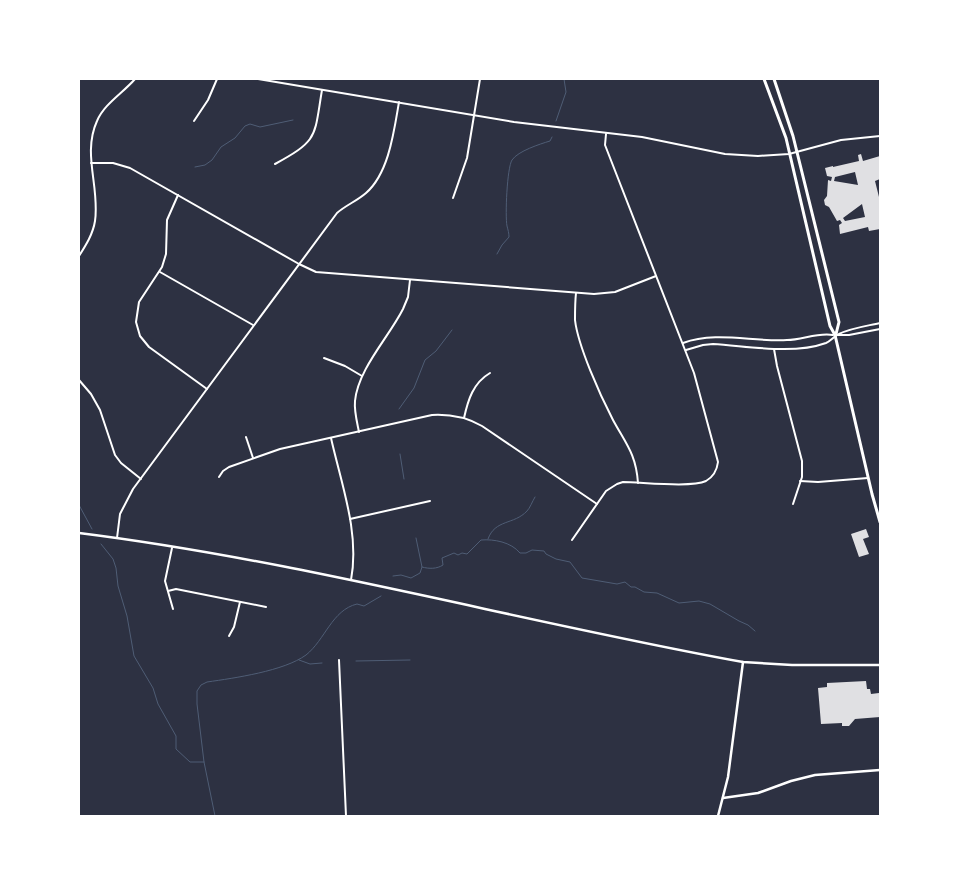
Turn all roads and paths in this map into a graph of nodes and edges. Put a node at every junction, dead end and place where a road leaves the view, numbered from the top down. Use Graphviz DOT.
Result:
graph roads {
  1 [pos="135,79"];
  2 [pos="217,79"];
  3 [pos="258,79"];
  4 [pos="480,79"];
  5 [pos="764,79"];
  6 [pos="774,79"];
  7 [pos="322,90"];
  8 [pos="398,102"];
  9 [pos="473,115"];
  10 [pos="194,121"];
  11 [pos="606,133"];
  12 [pos="880,136"];
  13 [pos="796,151"];
  14 [pos="789,154"];
  15 [pos="91,163"];
  16 [pos="275,164"];
  17 [pos="178,195"];
  18 [pos="453,198"];
  19 [pos="79,256"];
  20 [pos="299,264"];
  21 [pos="160,272"];
  22 [pos="656,276"];
  23 [pos="410,280"];
  24 [pos="576,293"];
  25 [pos="880,323"];
  26 [pos="254,325"];
  27 [pos="880,329"];
  28 [pos="836,335"];
  29 [pos="742,339"];
  30 [pos="683,343"];
  31 [pos="742,347"];
  32 [pos="774,349"];
  33 [pos="686,351"];
  34 [pos="324,358"];
  35 [pos="490,373"];
  36 [pos="362,376"];
  37 [pos="79,380"];
  38 [pos="207,389"];
  39 [pos="464,418"];
  40 [pos="359,432"];
  41 [pos="246,437"];
  42 [pos="331,438"];
  43 [pos="253,458"];
  44 [pos="219,477"];
  45 [pos="868,478"];
  46 [pos="140,479"];
  47 [pos="800,481"];
  48 [pos="638,483"];
  49 [pos="430,501"];
  50 [pos="597,504"];
  51 [pos="793,504"];
  52 [pos="350,519"];
  53 [pos="880,522"];
  54 [pos="79,533"];
  55 [pos="117,538"];
  56 [pos="572,540"];
  57 [pos="172,546"];
  58 [pos="351,580"];
  59 [pos="168,591"];
  60 [pos="240,602"];
  61 [pos="266,607"];
  62 [pos="173,608"];
  63 [pos="229,636"];
  64 [pos="339,660"];
  65 [pos="743,662"];
  66 [pos="880,665"];
  67 [pos="880,770"];
  68 [pos="723,798"];
  69 [pos="346,816"];
  70 [pos="718,816"];
  1 -- 15 [label="street"];
  2 -- 10 [label="street"];
  3 -- 7 [label="street"];
  4 -- 9 [label="street"];
  5 -- 14 [label="main road"];
  6 -- 13 [label="main road"];
  7 -- 8 [label="street"];
  7 -- 16 [label="street"];
  8 -- 9 [label="street"];
  8 -- 20 [label="street"];
  9 -- 11 [label="street"];
  9 -- 18 [label="street"];
  11 -- 14 [label="street"];
  11 -- 22 [label="street"];
  12 -- 13 [label="street"];
  13 -- 14 [label="street"];
  13 -- 28 [label="main road"];
  14 -- 28 [label="main road"];
  15 -- 17 [label="street"];
  15 -- 19 [label="street"];
  17 -- 20 [label="street"];
  17 -- 21 [label="street"];
  20 -- 23 [label="street"];
  20 -- 26 [label="street"];
  21 -- 26 [label="street"];
  21 -- 38 [label="street"];
  22 -- 24 [label="street"];
  22 -- 30 [label="street"];
  23 -- 24 [label="street"];
  23 -- 36 [label="street"];
  24 -- 48 [label="street"];
  25 -- 28 [label="street"];
  26 -- 38 [label="street"];
  27 -- 28 [label="street"];
  28 -- 29 [label="street"];
  28 -- 32 [label="street"];
  28 -- 45 [label="main road"];
  29 -- 30 [label="street"];
  29 -- 31 [label="street"];
  30 -- 33 [label="street"];
  31 -- 32 [label="street"];
  31 -- 33 [label="street"];
  32 -- 47 [label="street"];
  33 -- 48 [label="street"];
  34 -- 36 [label="street"];
  35 -- 39 [label="street"];
  36 -- 40 [label="street"];
  37 -- 46 [label="street"];
  38 -- 46 [label="street"];
  39 -- 40 [label="street"];
  39 -- 50 [label="street"];
  40 -- 42 [label="street"];
  41 -- 43 [label="street"];
  42 -- 43 [label="street"];
  42 -- 52 [label="street"];
  43 -- 44 [label="street"];
  45 -- 47 [label="street"];
  45 -- 53 [label="main road"];
  46 -- 55 [label="street"];
  47 -- 51 [label="street"];
  48 -- 50 [label="street"];
  49 -- 52 [label="street"];
  50 -- 56 [label="street"];
  52 -- 58 [label="street"];
  54 -- 55 [label="street"];
  55 -- 57 [label="street"];
  57 -- 58 [label="street"];
  57 -- 59 [label="street"];
  58 -- 65 [label="street"];
  59 -- 60 [label="street"];
  59 -- 62 [label="street"];
  60 -- 61 [label="street"];
  60 -- 63 [label="street"];
  64 -- 69 [label="street"];
  65 -- 66 [label="street"];
  65 -- 68 [label="street"];
  67 -- 68 [label="street"];
  68 -- 70 [label="street"];
}
